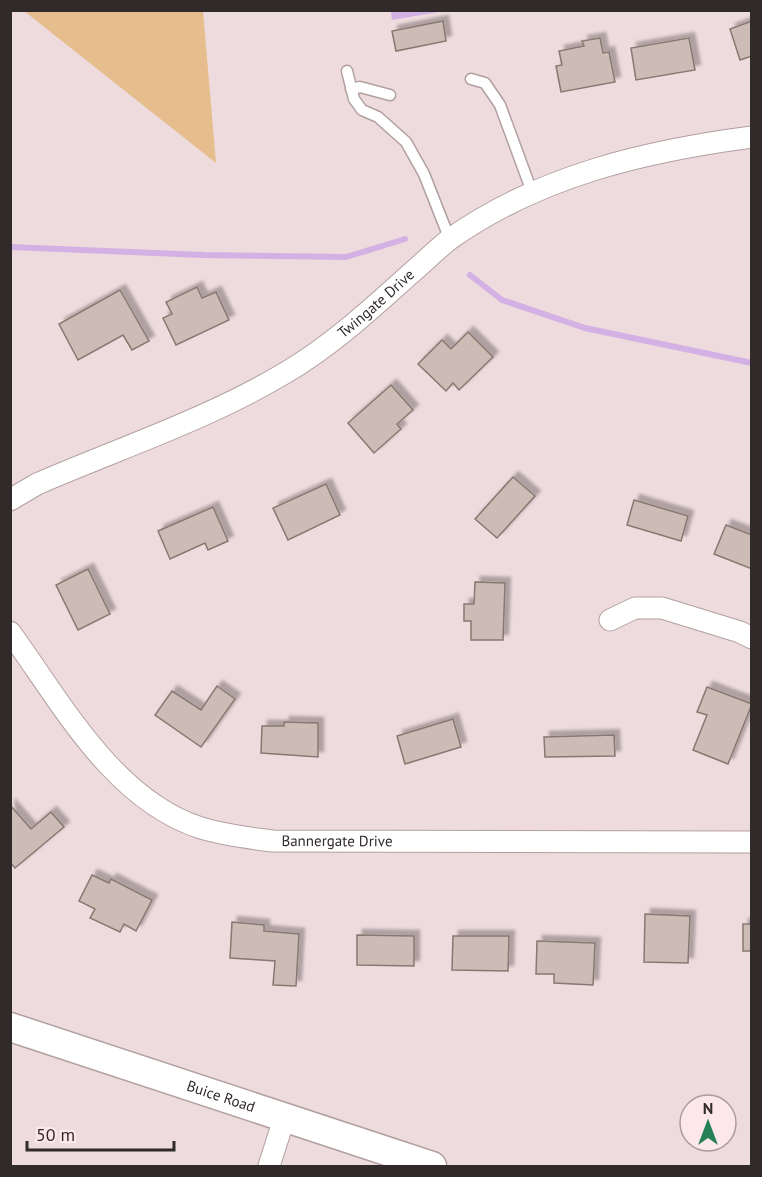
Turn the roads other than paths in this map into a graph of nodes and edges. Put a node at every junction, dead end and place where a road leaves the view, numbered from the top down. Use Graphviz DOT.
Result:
graph roads {
  1 [pos="347,71"];
  2 [pos="471,79"];
  3 [pos="351,89"];
  4 [pos="390,95"];
  5 [pos="752,138"];
  6 [pos="532,192"];
  7 [pos="450,240"];
  8 [pos="10,500"];
  9 [pos="610,620"];
  10 [pos="10,632"];
  11 [pos="752,638"];
  12 [pos="752,842"];
  13 [pos="10,1027"];
  14 [pos="284,1119"];
  15 [pos="269,1167"];
  16 [pos="432,1167"];
  1 -- 3 [label="lane"];
  2 -- 6 [label="lane"];
  3 -- 4 [label="lane"];
  3 -- 7 [label="lane"];
  5 -- 6 [label="street, Twingate Drive"];
  6 -- 7 [label="street, Twingate Drive"];
  7 -- 8 [label="street, Twingate Drive"];
  9 -- 11 [label="street"];
  10 -- 12 [label="street, Bannergate Drive"];
  13 -- 14 [label="street, Buice Road"];
  14 -- 15 [label="street"];
  14 -- 16 [label="street, Buice Road"];
}
